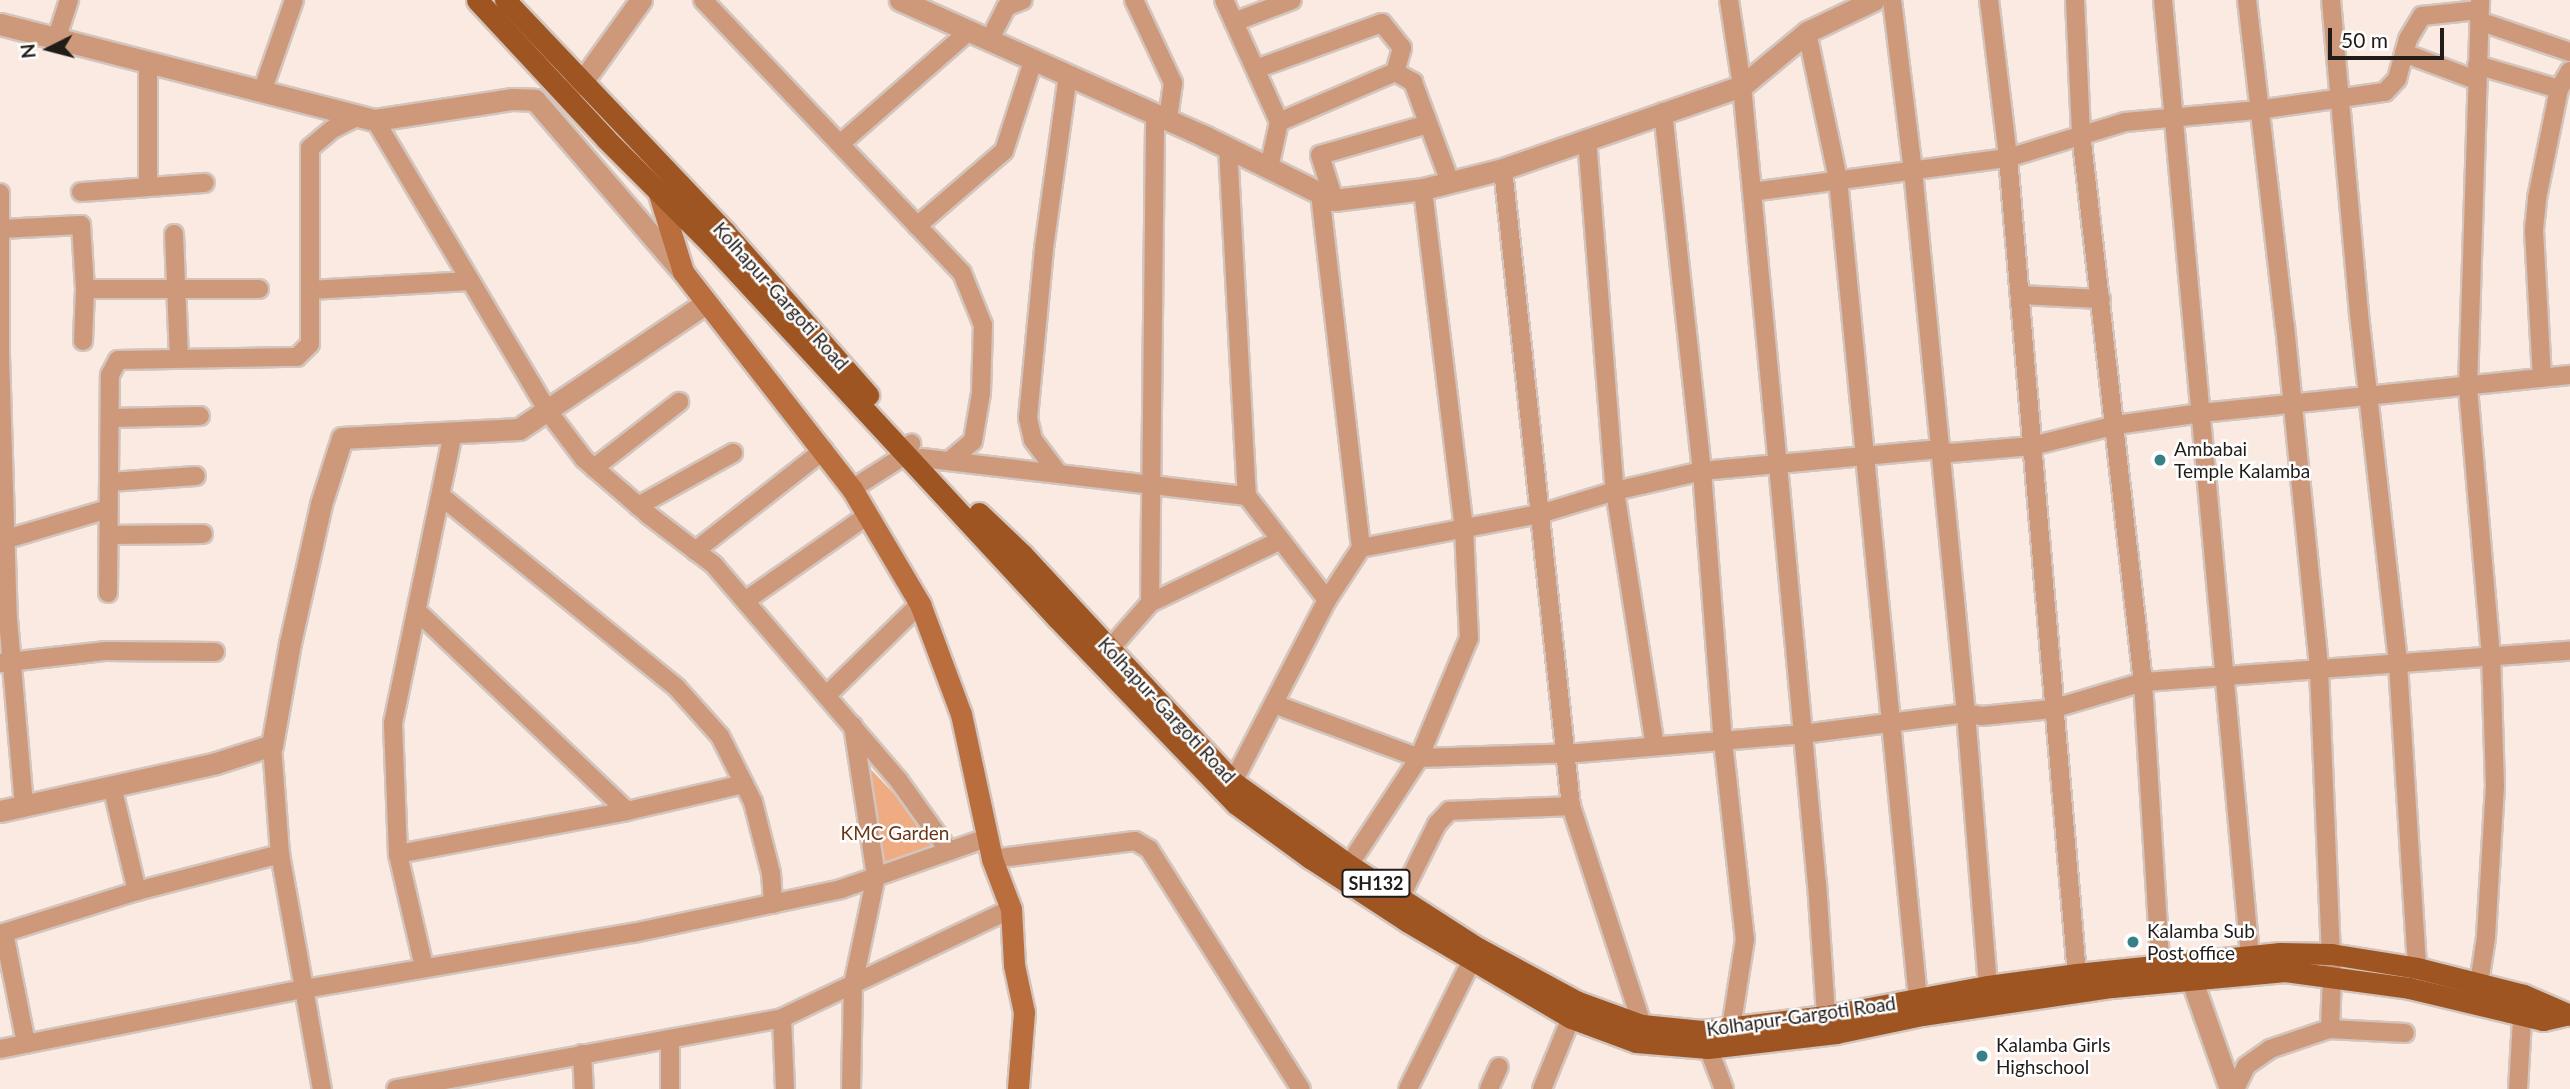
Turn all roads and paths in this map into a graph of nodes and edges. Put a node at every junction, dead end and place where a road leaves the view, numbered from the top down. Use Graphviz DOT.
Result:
graph roads {
  1 [pos="69,0"];
  2 [pos="294,0"];
  3 [pos="477,0"];
  4 [pos="505,0"];
  5 [pos="641,0"];
  6 [pos="703,0"];
  7 [pos="900,0"];
  8 [pos="1023,0"];
  9 [pos="1135,0"];
  10 [pos="1224,0"];
  11 [pos="1292,0"];
  12 [pos="1729,0"];
  13 [pos="1874,0"];
  14 [pos="1892,0"];
  15 [pos="1989,0"];
  16 [pos="2075,0"];
  17 [pos="2163,0"];
  18 [pos="2247,0"];
  19 [pos="2331,0"];
  20 [pos="1848,5"];
  21 [pos="2479,10"];
  22 [pos="1234,22"];
  23 [pos="0,24"];
  24 [pos="968,32"];
  25 [pos="1807,32"];
  26 [pos="56,40"];
  27 [pos="989,41"];
  28 [pos="2570,52"];
  29 [pos="2404,53"];
  30 [pos="1033,61"];
  31 [pos="148,64"];
  32 [pos="1256,69"];
  33 [pos="2570,71"];
  34 [pos="1395,72"];
  35 [pos="2476,72"];
  36 [pos="1068,76"];
  37 [pos="582,82"];
  38 [pos="1742,86"];
  39 [pos="2559,89"];
  40 [pos="262,92"];
  41 [pos="562,92"];
  42 [pos="2339,99"];
  43 [pos="535,100"];
  44 [pos="2258,110"];
  45 [pos="1663,112"];
  46 [pos="2174,117"];
  47 [pos="367,118"];
  48 [pos="1162,118"];
  49 [pos="1279,122"];
  50 [pos="1428,124"];
  51 [pos="2081,133"];
  52 [pos="1587,139"];
  53 [pos="840,144"];
  54 [pos="1228,148"];
  55 [pos="2008,158"];
  56 [pos="1269,168"];
  57 [pos="1503,169"];
  58 [pos="1913,170"];
  59 [pos="1838,179"];
  60 [pos="1450,182"];
  61 [pos="205,183"];
  62 [pos="148,187"];
  63 [pos="1423,190"];
  64 [pos="658,191"];
  65 [pos="0,192"];
  66 [pos="81,192"];
  67 [pos="1752,192"];
  68 [pos="1327,197"];
  69 [pos="917,226"];
  70 [pos="1,229"];
  71 [pos="174,234"];
  72 [pos="683,272"];
  73 [pos="470,281"];
  74 [pos="85,289"];
  75 [pos="176,289"];
  76 [pos="260,289"];
  77 [pos="310,290"];
  78 [pos="2020,295"];
  79 [pos="2101,299"];
  80 [pos="706,303"];
  81 [pos="83,341"];
  82 [pos="0,355"];
  83 [pos="179,357"];
  84 [pos="2570,375"];
  85 [pos="2542,378"];
  86 [pos="2468,387"];
  87 [pos="2370,394"];
  88 [pos="679,402"];
  89 [pos="2291,403"];
  90 [pos="547,410"];
  91 [pos="2201,413"];
  92 [pos="200,416"];
  93 [pos="111,418"];
  94 [pos="2116,425"];
  95 [pos="453,432"];
  96 [pos="2032,446"];
  97 [pos="1940,449"];
  98 [pos="824,450"];
  99 [pos="913,452"];
  100 [pos="733,453"];
  101 [pos="1866,456"];
  102 [pos="949,461"];
  103 [pos="1778,465"];
  104 [pos="594,468"];
  105 [pos="1702,471"];
  106 [pos="1058,473"];
  107 [pos="196,476"];
  108 [pos="110,482"];
  109 [pos="1151,486"];
  110 [pos="852,489"];
  111 [pos="1615,491"];
  112 [pos="442,496"];
  113 [pos="1248,496"];
  114 [pos="638,506"];
  115 [pos="108,509"];
  116 [pos="868,514"];
  117 [pos="1540,514"];
  118 [pos="1465,529"];
  119 [pos="203,534"];
  120 [pos="109,535"];
  121 [pos="1281,540"];
  122 [pos="3,541"];
  123 [pos="1361,548"];
  124 [pos="695,551"];
  125 [pos="108,593"];
  126 [pos="1327,600"];
  127 [pos="745,601"];
  128 [pos="1150,603"];
  129 [pos="920,604"];
  130 [pos="417,611"];
  131 [pos="1109,649"];
  132 [pos="2570,651"];
  133 [pos="215,652"];
  134 [pos="2491,656"];
  135 [pos="6,662"];
  136 [pos="2398,663"];
  137 [pos="2319,669"];
  138 [pos="2226,676"];
  139 [pos="2143,682"];
  140 [pos="827,695"];
  141 [pos="1274,704"];
  142 [pos="2052,709"];
  143 [pos="1966,713"];
  144 [pos="1890,723"];
  145 [pos="853,726"];
  146 [pos="1803,733"];
  147 [pos="1723,741"];
  148 [pos="272,745"];
  149 [pos="1655,745"];
  150 [pos="1566,754"];
  151 [pos="1419,758"];
  152 [pos="1233,782"];
  153 [pos="744,784"];
  154 [pos="112,786"];
  155 [pos="24,805"];
  156 [pos="1571,806"];
  157 [pos="0,811"];
  158 [pos="627,811"];
  159 [pos="990,849"];
  160 [pos="949,851"];
  161 [pos="398,853"];
  162 [pos="280,854"];
  163 [pos="1349,865"];
  164 [pos="876,876"];
  165 [pos="137,891"];
  166 [pos="1400,898"];
  167 [pos="772,904"];
  168 [pos="1011,909"];
  169 [pos="2,934"];
  170 [pos="1475,955"];
  171 [pos="2250,956"];
  172 [pos="2160,963"];
  173 [pos="2331,965"];
  174 [pos="425,967"];
  175 [pos="2417,968"];
  176 [pos="2077,974"];
  177 [pos="2191,978"];
  178 [pos="2479,983"];
  179 [pos="853,985"];
  180 [pos="1988,986"];
  181 [pos="304,989"];
  182 [pos="1918,999"];
  183 [pos="2523,1006"];
  184 [pos="1574,1010"];
  185 [pos="2569,1014"];
  186 [pos="1826,1016"];
  187 [pos="782,1018"];
  188 [pos="1642,1025"];
  189 [pos="1731,1028"];
  190 [pos="2330,1029"];
  191 [pos="2405,1033"];
  192 [pos="670,1038"];
  193 [pos="1705,1040"];
  194 [pos="26,1043"];
  195 [pos="0,1049"];
  196 [pos="582,1054"];
  197 [pos="1499,1066"];
  198 [pos="473,1082"];
  199 [pos="433,1086"];
  200 [pos="322,1089"];
  201 [pos="400,1089"];
  202 [pos="584,1089"];
  203 [pos="670,1089"];
  204 [pos="785,1089"];
  205 [pos="851,1089"];
  206 [pos="1018,1089"];
  207 [pos="1301,1089"];
  208 [pos="1408,1089"];
  209 [pos="1489,1089"];
  210 [pos="1542,1089"];
  211 [pos="1724,1089"];
  212 [pos="2233,1089"];
  213 [pos="2518,1089"];
  1 -- 26 [label="street"];
  2 -- 40 [label="street"];
  3 -- 41 [label="main road"];
  4 -- 37 [label="main road, Kolhapur-Gargoti Road / SH132"];
  5 -- 37 [label="street"];
  6 -- 53 [label="street"];
  7 -- 24 [label="street"];
  8 -- 27 [label="street"];
  9 -- 48 [label="street"];
  10 -- 22 [label="street"];
  11 -- 22 [label="street"];
  12 -- 38 [label="street"];
  13 -- 20 [label="street"];
  14 -- 58 [label="street"];
  15 -- 55 [label="street"];
  16 -- 51 [label="street"];
  17 -- 46 [label="street"];
  18 -- 44 [label="street"];
  19 -- 42 [label="street"];
  20 -- 25 [label="street"];
  21 -- 28 [label="street"];
  21 -- 29 [label="street"];
  21 -- 35 [label="street"];
  22 -- 32 [label="street"];
  23 -- 26 [label="street"];
  24 -- 27 [label="street"];
  24 -- 53 [label="street"];
  25 -- 38 [label="street"];
  25 -- 59 [label="street"];
  26 -- 31 [label="street"];
  27 -- 30 [label="street"];
  29 -- 35 [label="street"];
  29 -- 42 [label="street"];
  30 -- 36 [label="street"];
  30 -- 69 [label="street"];
  31 -- 40 [label="street"];
  31 -- 62 [label="street"];
  32 -- 34 [label="street"];
  32 -- 49 [label="street"];
  33 -- 39 [label="street"];
  34 -- 49 [label="street"];
  34 -- 50 [label="street"];
  35 -- 39 [label="street"];
  35 -- 86 [label="street"];
  36 -- 48 [label="street"];
  36 -- 106 [label="street"];
  37 -- 41 [label="street"];
  37 -- 99 [label="main road, Kolhapur-Gargoti Road / SH132"];
  38 -- 45 [label="street"];
  38 -- 67 [label="street"];
  39 -- 85 [label="street"];
  40 -- 47 [label="street"];
  41 -- 43 [label="street"];
  41 -- 64 [label="main road"];
  42 -- 44 [label="street"];
  42 -- 87 [label="street"];
  43 -- 47 [label="street"];
  43 -- 72 [label="street"];
  44 -- 46 [label="street"];
  44 -- 89 [label="street"];
  45 -- 52 [label="street"];
  45 -- 105 [label="street"];
  46 -- 51 [label="street"];
  46 -- 91 [label="street"];
  47 -- 73 [label="street"];
  47 -- 77 [label="street"];
  48 -- 54 [label="street"];
  48 -- 109 [label="street"];
  49 -- 56 [label="street"];
  50 -- 60 [label="street"];
  50 -- 68 [label="street"];
  51 -- 55 [label="street"];
  51 -- 79 [label="street"];
  52 -- 57 [label="street"];
  52 -- 111 [label="street"];
  53 -- 69 [label="street"];
  54 -- 56 [label="street"];
  54 -- 113 [label="street"];
  55 -- 58 [label="street"];
  55 -- 78 [label="street"];
  56 -- 68 [label="street"];
  57 -- 60 [label="street"];
  57 -- 117 [label="street"];
  58 -- 59 [label="street"];
  58 -- 97 [label="street"];
  59 -- 67 [label="street"];
  59 -- 101 [label="street"];
  60 -- 63 [label="street"];
  61 -- 62 [label="street"];
  62 -- 66 [label="street"];
  63 -- 68 [label="street"];
  63 -- 118 [label="street"];
  64 -- 72 [label="main road"];
  64 -- 99 [label="main road"];
  65 -- 70 [label="street"];
  67 -- 103 [label="street"];
  68 -- 123 [label="street"];
  69 -- 102 [label="street"];
  70 -- 74 [label="street"];
  70 -- 82 [label="street"];
  71 -- 75 [label="street"];
  72 -- 80 [label="main road"];
  73 -- 77 [label="street"];
  73 -- 90 [label="street"];
  74 -- 75 [label="street"];
  74 -- 81 [label="street"];
  75 -- 76 [label="street"];
  75 -- 83 [label="street"];
  77 -- 83 [label="street"];
  78 -- 79 [label="street"];
  78 -- 96 [label="street"];
  79 -- 94 [label="street"];
  80 -- 90 [label="street"];
  80 -- 98 [label="main road"];
  82 -- 122 [label="street"];
  83 -- 93 [label="street"];
  84 -- 85 [label="street"];
  85 -- 86 [label="street"];
  86 -- 87 [label="street"];
  86 -- 134 [label="street"];
  87 -- 89 [label="street"];
  87 -- 136 [label="street"];
  88 -- 104 [label="street"];
  89 -- 91 [label="street"];
  89 -- 137 [label="street"];
  90 -- 95 [label="street"];
  90 -- 104 [label="street"];
  91 -- 94 [label="street"];
  91 -- 138 [label="street"];
  92 -- 93 [label="street"];
  93 -- 108 [label="street"];
  94 -- 96 [label="street"];
  94 -- 139 [label="street"];
  95 -- 112 [label="street"];
  95 -- 148 [label="street"];
  96 -- 97 [label="street"];
  96 -- 142 [label="street"];
  97 -- 101 [label="street"];
  97 -- 143 [label="street"];
  98 -- 110 [label="main road"];
  98 -- 124 [label="street"];
  99 -- 102 [label="street"];
  99 -- 110 [label="street"];
  99 -- 131 [label="main road, Kolhapur-Gargoti Road / SH132"];
  99 -- 170 [label="main road"];
  100 -- 114 [label="street"];
  101 -- 103 [label="street"];
  101 -- 144 [label="street"];
  102 -- 106 [label="street"];
  103 -- 105 [label="street"];
  103 -- 146 [label="street"];
  104 -- 114 [label="street"];
  105 -- 111 [label="street"];
  105 -- 147 [label="street"];
  106 -- 109 [label="street"];
  107 -- 108 [label="street"];
  108 -- 115 [label="street"];
  109 -- 113 [label="street"];
  109 -- 128 [label="street"];
  110 -- 116 [label="main road"];
  111 -- 117 [label="street"];
  111 -- 149 [label="street"];
  112 -- 130 [label="street"];
  112 -- 153 [label="street"];
  113 -- 121 [label="street"];
  114 -- 124 [label="street"];
  115 -- 120 [label="street"];
  115 -- 122 [label="street"];
  116 -- 127 [label="street"];
  116 -- 129 [label="main road"];
  117 -- 118 [label="street"];
  117 -- 150 [label="street"];
  118 -- 123 [label="street"];
  118 -- 151 [label="street"];
  119 -- 120 [label="street"];
  120 -- 125 [label="street"];
  121 -- 126 [label="street"];
  121 -- 128 [label="street"];
  122 -- 135 [label="street"];
  123 -- 126 [label="street"];
  124 -- 127 [label="street"];
  126 -- 141 [label="street"];
  127 -- 140 [label="street"];
  128 -- 131 [label="street"];
  129 -- 140 [label="street"];
  129 -- 159 [label="main road"];
  130 -- 158 [label="street"];
  130 -- 161 [label="street"];
  131 -- 152 [label="main road, Kolhapur-Gargoti Road / SH132"];
  132 -- 134 [label="street"];
  133 -- 135 [label="street"];
  134 -- 136 [label="street"];
  134 -- 178 [label="street"];
  135 -- 155 [label="street"];
  136 -- 137 [label="street"];
  136 -- 175 [label="street"];
  137 -- 138 [label="street"];
  137 -- 173 [label="street"];
  138 -- 139 [label="street"];
  138 -- 171 [label="street"];
  139 -- 142 [label="street"];
  139 -- 172 [label="street"];
  140 -- 145 [label="street"];
  141 -- 151 [label="street"];
  141 -- 152 [label="street"];
  142 -- 143 [label="street"];
  142 -- 176 [label="street"];
  143 -- 144 [label="street"];
  143 -- 180 [label="street"];
  144 -- 146 [label="street"];
  144 -- 182 [label="street"];
  145 -- 160 [label="street"];
  145 -- 164 [label="street"];
  146 -- 147 [label="street"];
  146 -- 186 [label="street"];
  147 -- 149 [label="street"];
  147 -- 189 [label="street"];
  148 -- 154 [label="street"];
  148 -- 162 [label="street"];
  149 -- 150 [label="street"];
  150 -- 151 [label="street"];
  150 -- 156 [label="street"];
  151 -- 163 [label="street"];
  152 -- 163 [label="main road, Kolhapur-Gargoti Road / SH132"];
  153 -- 158 [label="street"];
  153 -- 167 [label="street"];
  154 -- 155 [label="street"];
  154 -- 165 [label="street"];
  155 -- 157 [label="street"];
  156 -- 166 [label="street"];
  156 -- 188 [label="street"];
  158 -- 161 [label="street"];
  159 -- 160 [label="street"];
  159 -- 168 [label="main road"];
  159 -- 207 [label="street"];
  160 -- 164 [label="street"];
  161 -- 174 [label="street"];
  162 -- 165 [label="street"];
  162 -- 181 [label="street"];
  163 -- 166 [label="main road, Kolhapur-Gargoti Road / SH132"];
  164 -- 167 [label="street"];
  164 -- 179 [label="street"];
  165 -- 169 [label="street"];
  166 -- 170 [label="main road, Kolhapur-Gargoti Road / SH132"];
  167 -- 174 [label="street"];
  168 -- 179 [label="street"];
  168 -- 206 [label="main road"];
  169 -- 194 [label="street"];
  170 -- 184 [label="main road"];
  170 -- 208 [label="street"];
  171 -- 172 [label="main road, Kolhapur-Gargoti Road"];
  171 -- 173 [label="main road, Kolhapur-Gargoti Road"];
  172 -- 176 [label="main road, Kolhapur-Gargoti Road"];
  173 -- 175 [label="main road, Kolhapur-Gargoti Road"];
  173 -- 177 [label="main road"];
  173 -- 183 [label="main road"];
  173 -- 190 [label="street"];
  174 -- 181 [label="street"];
  175 -- 178 [label="main road, Kolhapur-Gargoti Road"];
  176 -- 180 [label="main road, Kolhapur-Gargoti Road"];
  177 -- 193 [label="main road"];
  177 -- 212 [label="street"];
  178 -- 183 [label="main road, Kolhapur-Gargoti Road"];
  179 -- 187 [label="street"];
  179 -- 205 [label="street"];
  180 -- 182 [label="main road, Kolhapur-Gargoti Road"];
  181 -- 194 [label="street"];
  181 -- 200 [label="street"];
  182 -- 186 [label="main road, Kolhapur-Gargoti Road"];
  183 -- 185 [label="main road"];
  183 -- 213 [label="street"];
  184 -- 188 [label="main road, Kolhapur-Gargoti Road"];
  184 -- 193 [label="main road"];
  184 -- 210 [label="street"];
  186 -- 189 [label="main road, Kolhapur-Gargoti Road"];
  187 -- 192 [label="street"];
  187 -- 204 [label="street"];
  188 -- 193 [label="main road, Kolhapur-Gargoti Road"];
  189 -- 193 [label="main road, Kolhapur-Gargoti Road"];
  190 -- 191 [label="street"];
  190 -- 212 [label="street"];
  192 -- 196 [label="street"];
  192 -- 203 [label="street"];
  193 -- 211 [label="street"];
  194 -- 195 [label="street"];
  196 -- 198 [label="street"];
  196 -- 202 [label="street"];
  197 -- 209 [label="street"];
  198 -- 199 [label="street"];
  199 -- 201 [label="street"];
}
